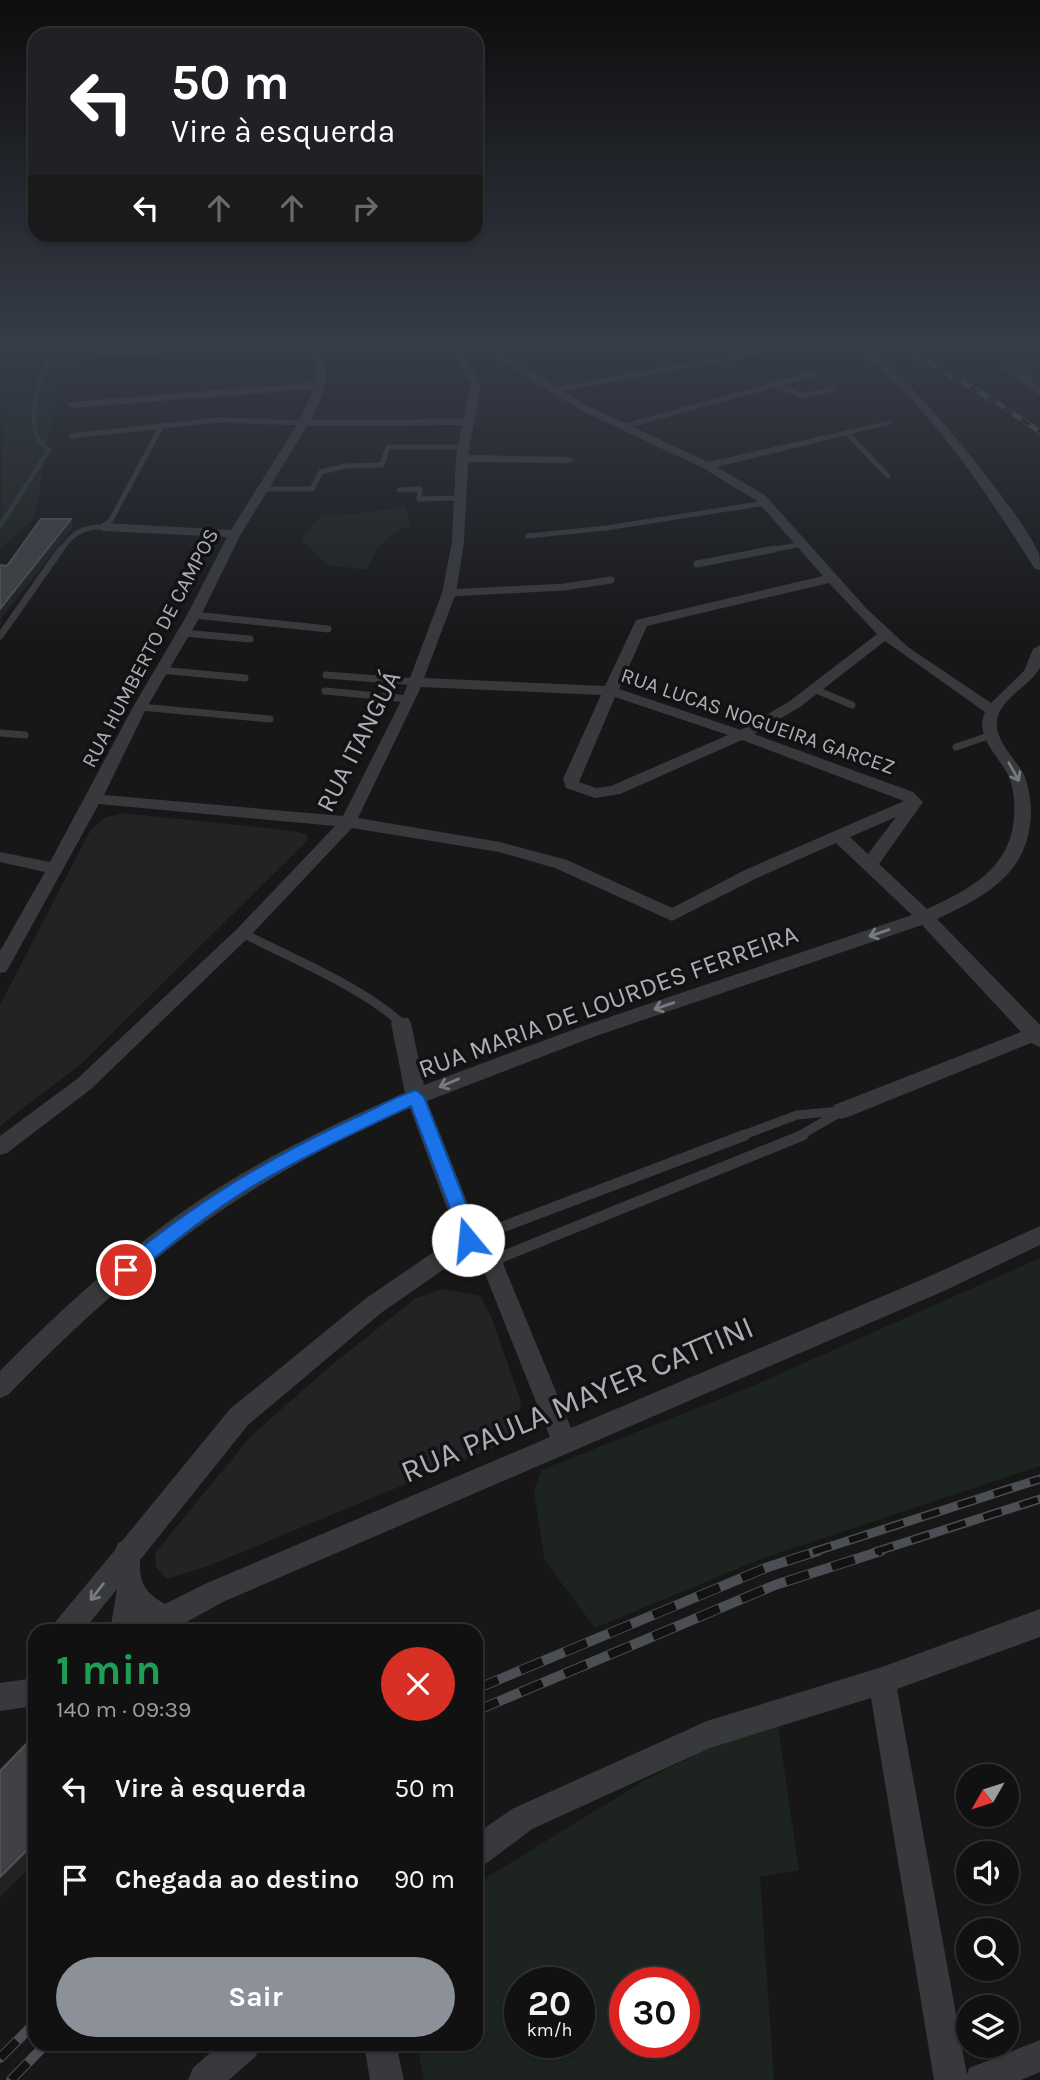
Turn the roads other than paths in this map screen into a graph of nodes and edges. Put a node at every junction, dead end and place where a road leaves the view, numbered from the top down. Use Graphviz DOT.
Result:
graph roads {
  1 [pos="152,444"];
  2 [pos="290,444"];
  3 [pos="464,444"];
  4 [pos="662,444"];
  5 [pos="800,444"];
  6 [pos="858,444"];
  7 [pos="955,444"];
  8 [pos="462,453"];
  9 [pos="568,460"];
  10 [pos="707,466"];
  11 [pos="888,476"];
  12 [pos="261,489"];
  13 [pos="400,490"];
  14 [pos="460,498"];
  15 [pos="766,503"];
  16 [pos="103,527"];
  17 [pos="235,534"];
  18 [pos="528,536"];
  19 [pos="803,544"];
  20 [pos="697,564"];
  21 [pos="1040,566"];
  22 [pos="833,578"];
  23 [pos="611,580"];
  24 [pos="449,593"];
  25 [pos="194,615"];
  26 [pos="327,629"];
  27 [pos="183,633"];
  28 [pos="885,634"];
  29 [pos="0,636"];
  30 [pos="250,639"];
  31 [pos="1040,649"];
  32 [pos="160,670"];
  33 [pos="1036,671"];
  34 [pos="327,675"];
  35 [pos="245,678"];
  36 [pos="417,682"];
  37 [pos="814,689"];
  38 [pos="325,691"];
  39 [pos="610,691"];
  40 [pos="410,699"];
  41 [pos="852,705"];
  42 [pos="140,708"];
  43 [pos="993,711"];
  44 [pos="270,719"];
  45 [pos="0,733"];
  46 [pos="25,735"];
  47 [pos="742,735"];
  48 [pos="991,735"];
  49 [pos="956,747"];
  50 [pos="94,799"];
  51 [pos="915,802"];
  52 [pos="348,822"];
  53 [pos="838,835"];
  54 [pos="0,857"];
  55 [pos="870,864"];
  56 [pos="55,869"];
  57 [pos="926,918"];
  58 [pos="243,933"];
  59 [pos="0,967"];
  60 [pos="401,1023"];
  61 [pos="1038,1035"];
  62 [pos="416,1097"];
  63 [pos="841,1111"];
  64 [pos="0,1147"];
  65 [pos="1040,1235"];
  66 [pos="468,1240"];
  67 [pos="495,1260"];
  68 [pos="0,1387"];
  69 [pos="564,1442"];
  70 [pos="127,1552"];
  71 [pos="129,1592"];
  72 [pos="1040,1623"];
  73 [pos="73,1624"];
  74 [pos="125,1624"];
  75 [pos="153,1624"];
  76 [pos="156,1624"];
  77 [pos="882,1682"];
  78 [pos="483,1847"];
  79 [pos="236,2051"];
  80 [pos="381,2051"];
  81 [pos="1040,2056"];
  82 [pos="205,2080"];
  83 [pos="387,2080"];
  84 [pos="951,2080"];
  85 [pos="981,2080"];
  1 -- 16 [label="lane"];
  2 -- 12 [label="street, RUA HUMBERTO DE CAMPOS"];
  3 -- 8 [label="street, RUA ITANGUÁ"];
  4 -- 10 [label="street"];
  5 -- 10 [label="street"];
  6 -- 11 [label="lane"];
  7 -- 21 [label="street"];
  8 -- 9 [label="street"];
  8 -- 12 [label="lane"];
  8 -- 14 [label="street, RUA ITANGUÁ"];
  10 -- 15 [label="street"];
  12 -- 17 [label="street, RUA HUMBERTO DE CAMPOS"];
  13 -- 14 [label="lane"];
  14 -- 24 [label="street, RUA ITANGUÁ"];
  15 -- 18 [label="lane"];
  15 -- 19 [label="street"];
  16 -- 17 [label="street"];
  16 -- 29 [label="lane"];
  17 -- 25 [label="street, RUA HUMBERTO DE CAMPOS"];
  19 -- 20 [label="lane"];
  19 -- 22 [label="street"];
  22 -- 28 [label="street"];
  22 -- 39 [label="street"];
  23 -- 24 [label="lane"];
  24 -- 36 [label="street, RUA ITANGUÁ"];
  25 -- 26 [label="lane"];
  25 -- 27 [label="street, RUA HUMBERTO DE CAMPOS"];
  27 -- 30 [label="lane"];
  27 -- 32 [label="street, RUA HUMBERTO DE CAMPOS"];
  28 -- 37 [label="street"];
  28 -- 43 [label="street"];
  31 -- 33 [label="street"];
  32 -- 35 [label="lane"];
  32 -- 42 [label="street, RUA HUMBERTO DE CAMPOS"];
  33 -- 43 [label="street"];
  34 -- 36 [label="lane"];
  36 -- 39 [label="street, RUA LUCAS NOGUEIRA GARCEZ"];
  36 -- 40 [label="street, RUA ITANGUÁ"];
  37 -- 41 [label="lane"];
  37 -- 47 [label="street"];
  38 -- 40 [label="lane"];
  39 -- 47 [label="street, RUA LUCAS NOGUEIRA GARCEZ"];
  39 -- 47 [label="street"];
  40 -- 52 [label="street, RUA ITANGUÁ"];
  42 -- 44 [label="lane"];
  42 -- 50 [label="street, RUA HUMBERTO DE CAMPOS"];
  43 -- 48 [label="street"];
  45 -- 46 [label="lane"];
  47 -- 51 [label="street, RUA LUCAS NOGUEIRA GARCEZ"];
  48 -- 49 [label="lane"];
  48 -- 57 [label="street, RUA MARIA DE LOURDES FERREIRA, one-way"];
  50 -- 52 [label="street"];
  50 -- 56 [label="street, RUA HUMBERTO DE CAMPOS"];
  51 -- 53 [label="street"];
  51 -- 55 [label="street"];
  52 -- 53 [label="street"];
  52 -- 58 [label="street, RUA ITANGUÁ"];
  53 -- 55 [label="street"];
  54 -- 56 [label="street"];
  55 -- 57 [label="street"];
  56 -- 59 [label="street, RUA HUMBERTO DE CAMPOS"];
  57 -- 61 [label="street"];
  57 -- 62 [label="street, RUA MARIA DE LOURDES FERREIRA, one-way"];
  58 -- 60 [label="lane"];
  58 -- 64 [label="street, RUA ITANGUÁ"];
  60 -- 62 [label="street"];
  61 -- 63 [label="street"];
  62 -- 66 [label="street"];
  62 -- 68 [label="street, RUA MARIA DE LOURDES FERREIRA"];
  63 -- 66 [label="lane"];
  63 -- 67 [label="lane"];
  65 -- 69 [label="street, RUA PAULA MAYER CATTINI"];
  66 -- 70 [label="street"];
  67 -- 69 [label="street"];
  69 -- 76 [label="street, RUA PAULA MAYER CATTINI"];
  70 -- 71 [label="street"];
  70 -- 73 [label="street, one-way"];
  71 -- 74 [label="street"];
  71 -- 75 [label="street"];
  72 -- 77 [label="street"];
  77 -- 78 [label="street"];
  77 -- 84 [label="street"];
  79 -- 82 [label="street"];
  80 -- 83 [label="street"];
  81 -- 85 [label="street"];
}
